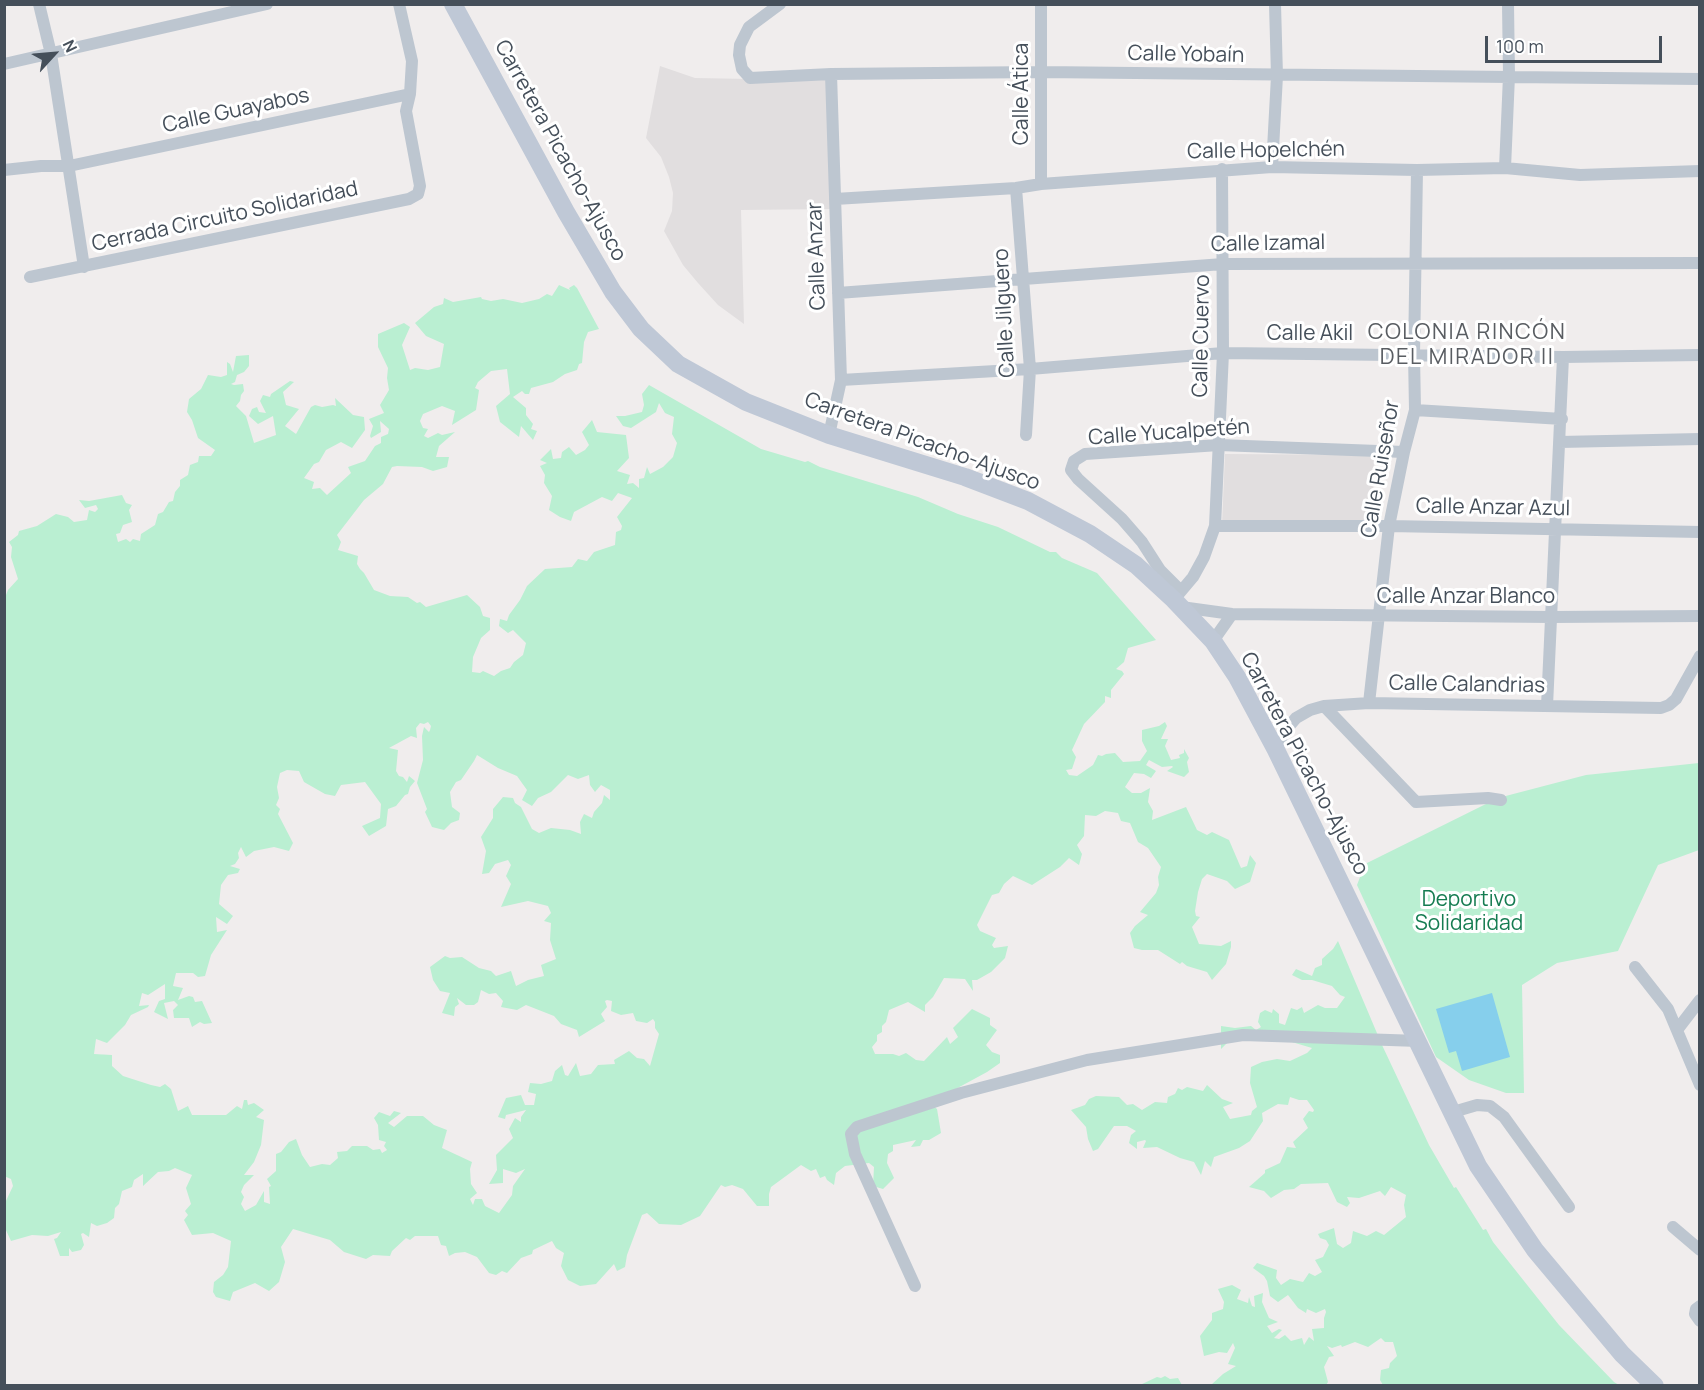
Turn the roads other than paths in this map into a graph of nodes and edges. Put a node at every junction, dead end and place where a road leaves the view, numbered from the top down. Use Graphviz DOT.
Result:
graph roads {
  1 [pos="39,4"];
  2 [pos="267,4"];
  3 [pos="399,4"];
  4 [pos="453,4"];
  5 [pos="780,4"];
  6 [pos="1041,4"];
  7 [pos="1275,4"];
  8 [pos="1508,4"];
  9 [pos="764,9"];
  10 [pos="51,54"];
  11 [pos="4,64"];
  12 [pos="1041,72"];
  13 [pos="831,74"];
  14 [pos="1277,76"];
  15 [pos="1509,76"];
  16 [pos="1700,79"];
  17 [pos="410,94"];
  18 [pos="69,166"];
  19 [pos="1272,167"];
  20 [pos="1506,168"];
  21 [pos="4,170"];
  22 [pos="1222,170"];
  23 [pos="1417,170"];
  24 [pos="1700,171"];
  25 [pos="1041,184"];
  26 [pos="1016,188"];
  27 [pos="834,199"];
  28 [pos="1416,263"];
  29 [pos="1700,263"];
  30 [pos="1222,264"];
  31 [pos="84,267"];
  32 [pos="30,277"];
  33 [pos="1024,280"];
  34 [pos="838,293"];
  35 [pos="1223,353"];
  36 [pos="1414,354"];
  37 [pos="1700,355"];
  38 [pos="1563,357"];
  39 [pos="1030,369"];
  40 [pos="841,380"];
  41 [pos="1415,410"];
  42 [pos="1562,420"];
  43 [pos="829,435"];
  44 [pos="1026,435"];
  45 [pos="1700,439"];
  46 [pos="1560,442"];
  47 [pos="1219,445"];
  48 [pos="1404,452"];
  49 [pos="1215,526"];
  50 [pos="1389,526"];
  51 [pos="1556,529"];
  52 [pos="1700,532"];
  53 [pos="1179,599"];
  54 [pos="1232,614"];
  55 [pos="1379,616"];
  56 [pos="1700,616"];
  57 [pos="1552,617"];
  58 [pos="1213,641"];
  59 [pos="1699,660"];
  60 [pos="1369,703"];
  61 [pos="1324,706"];
  62 [pos="1547,706"];
  63 [pos="1276,750"];
  64 [pos="1501,800"];
  65 [pos="1635,967"];
  66 [pos="1700,1000"];
  67 [pos="1677,1030"];
  68 [pos="1419,1041"];
  69 [pos="1700,1085"];
  70 [pos="1453,1112"];
  71 [pos="1569,1207"];
  72 [pos="1673,1227"];
  73 [pos="1700,1250"];
  74 [pos="915,1286"];
  75 [pos="1700,1306"];
  76 [pos="1700,1321"];
  77 [pos="1655,1386"];
  1 -- 10 [label="street"];
  2 -- 10 [label="street"];
  3 -- 17 [label="street"];
  4 -- 43 [label="main road, Carretera Picacho-Ajusco"];
  5 -- 9 [label="street"];
  6 -- 12 [label="street, Calle Ática"];
  7 -- 14 [label="street"];
  8 -- 15 [label="street"];
  9 -- 13 [label="street, Calle Yobaín"];
  10 -- 11 [label="street"];
  10 -- 18 [label="street"];
  12 -- 13 [label="street, Calle Yobaín"];
  12 -- 14 [label="street, Calle Yobaín"];
  12 -- 25 [label="street, Calle Ática"];
  13 -- 27 [label="street, Calle Anzar"];
  14 -- 15 [label="street, Calle Yobaín"];
  14 -- 19 [label="street"];
  15 -- 16 [label="street, Calle Yobaín"];
  15 -- 20 [label="street"];
  17 -- 18 [label="street, Calle Guayabos"];
  17 -- 31 [label="street, Cerrada Circuito Solidaridad"];
  18 -- 21 [label="street, Calle Guayabos"];
  18 -- 31 [label="street"];
  19 -- 22 [label="street, Calle Hopelchén"];
  19 -- 23 [label="street, Calle Hopelchén"];
  20 -- 23 [label="street, Calle Hopelchén"];
  20 -- 24 [label="street, Calle Hopelchén"];
  22 -- 25 [label="street, Calle Hopelchén"];
  22 -- 30 [label="street, Calle Cuervo"];
  23 -- 28 [label="street, Calle Ruiseñor"];
  25 -- 26 [label="street, Calle Hopelchén"];
  26 -- 27 [label="street, Calle Hopelchén"];
  26 -- 33 [label="street, Calle Jilguero"];
  27 -- 34 [label="street, Calle Anzar"];
  28 -- 29 [label="street, Calle Izamal"];
  28 -- 30 [label="street, Calle Izamal"];
  28 -- 36 [label="street, Calle Ruiseñor"];
  30 -- 33 [label="street, Calle Izamal"];
  30 -- 35 [label="street, Calle Cuervo"];
  31 -- 32 [label="street, Cerrada Circuito Solidaridad"];
  33 -- 34 [label="street, Calle Izamal"];
  33 -- 39 [label="street, Calle Jilguero"];
  34 -- 40 [label="street, Calle Anzar"];
  35 -- 36 [label="street, Calle Akil"];
  35 -- 39 [label="street, Calle Akil"];
  35 -- 47 [label="street, Calle Cuervo"];
  36 -- 38 [label="street, Calle Akil"];
  36 -- 41 [label="street, Calle Ruiseñor"];
  37 -- 38 [label="street, Calle Akil"];
  38 -- 42 [label="street"];
  39 -- 40 [label="street, Calle Akil"];
  39 -- 44 [label="street, Calle Jilguero"];
  40 -- 43 [label="street, Calle Anzar"];
  41 -- 42 [label="street"];
  41 -- 48 [label="street, Calle Ruiseñor"];
  42 -- 46 [label="street"];
  43 -- 53 [label="main road, Carretera Picacho-Ajusco"];
  45 -- 46 [label="street"];
  46 -- 51 [label="street"];
  47 -- 48 [label="street, Calle Yucalpetén"];
  47 -- 49 [label="street, Calle Cuervo"];
  47 -- 53 [label="street, Calle Yucalpetén"];
  48 -- 50 [label="street, Calle Ruiseñor"];
  49 -- 50 [label="street, Calle Anzar Azul"];
  49 -- 53 [label="street, Calle Cuervo"];
  50 -- 51 [label="street, Calle Anzar Azul"];
  50 -- 55 [label="street, Calle Ruiseñor"];
  51 -- 52 [label="street, Calle Anzar Azul"];
  51 -- 57 [label="street"];
  53 -- 54 [label="street, Calle Anzar Blanco"];
  53 -- 58 [label="main road, Carretera Picacho-Ajusco"];
  54 -- 55 [label="street, Calle Anzar Blanco"];
  54 -- 58 [label="street"];
  55 -- 57 [label="street, Calle Anzar Blanco"];
  55 -- 60 [label="street, Calle Ruiseñor"];
  56 -- 57 [label="street, Calle Anzar Blanco"];
  57 -- 62 [label="street"];
  58 -- 63 [label="main road, Carretera Picacho-Ajusco"];
  59 -- 62 [label="street, Calle Calandrias"];
  60 -- 61 [label="street, Calle Calandrias"];
  60 -- 62 [label="street, Calle Calandrias"];
  61 -- 63 [label="street, Calle Calandrias"];
  61 -- 64 [label="street"];
  63 -- 68 [label="main road, Carretera Picacho-Ajusco"];
  65 -- 67 [label="street"];
  66 -- 67 [label="street"];
  67 -- 69 [label="street"];
  68 -- 70 [label="main road, Carretera Picacho-Ajusco"];
  68 -- 74 [label="street"];
  70 -- 71 [label="street"];
  70 -- 77 [label="main road, Carretera Picacho-Ajusco"];
  72 -- 73 [label="street"];
  75 -- 76 [label="street"];
}
